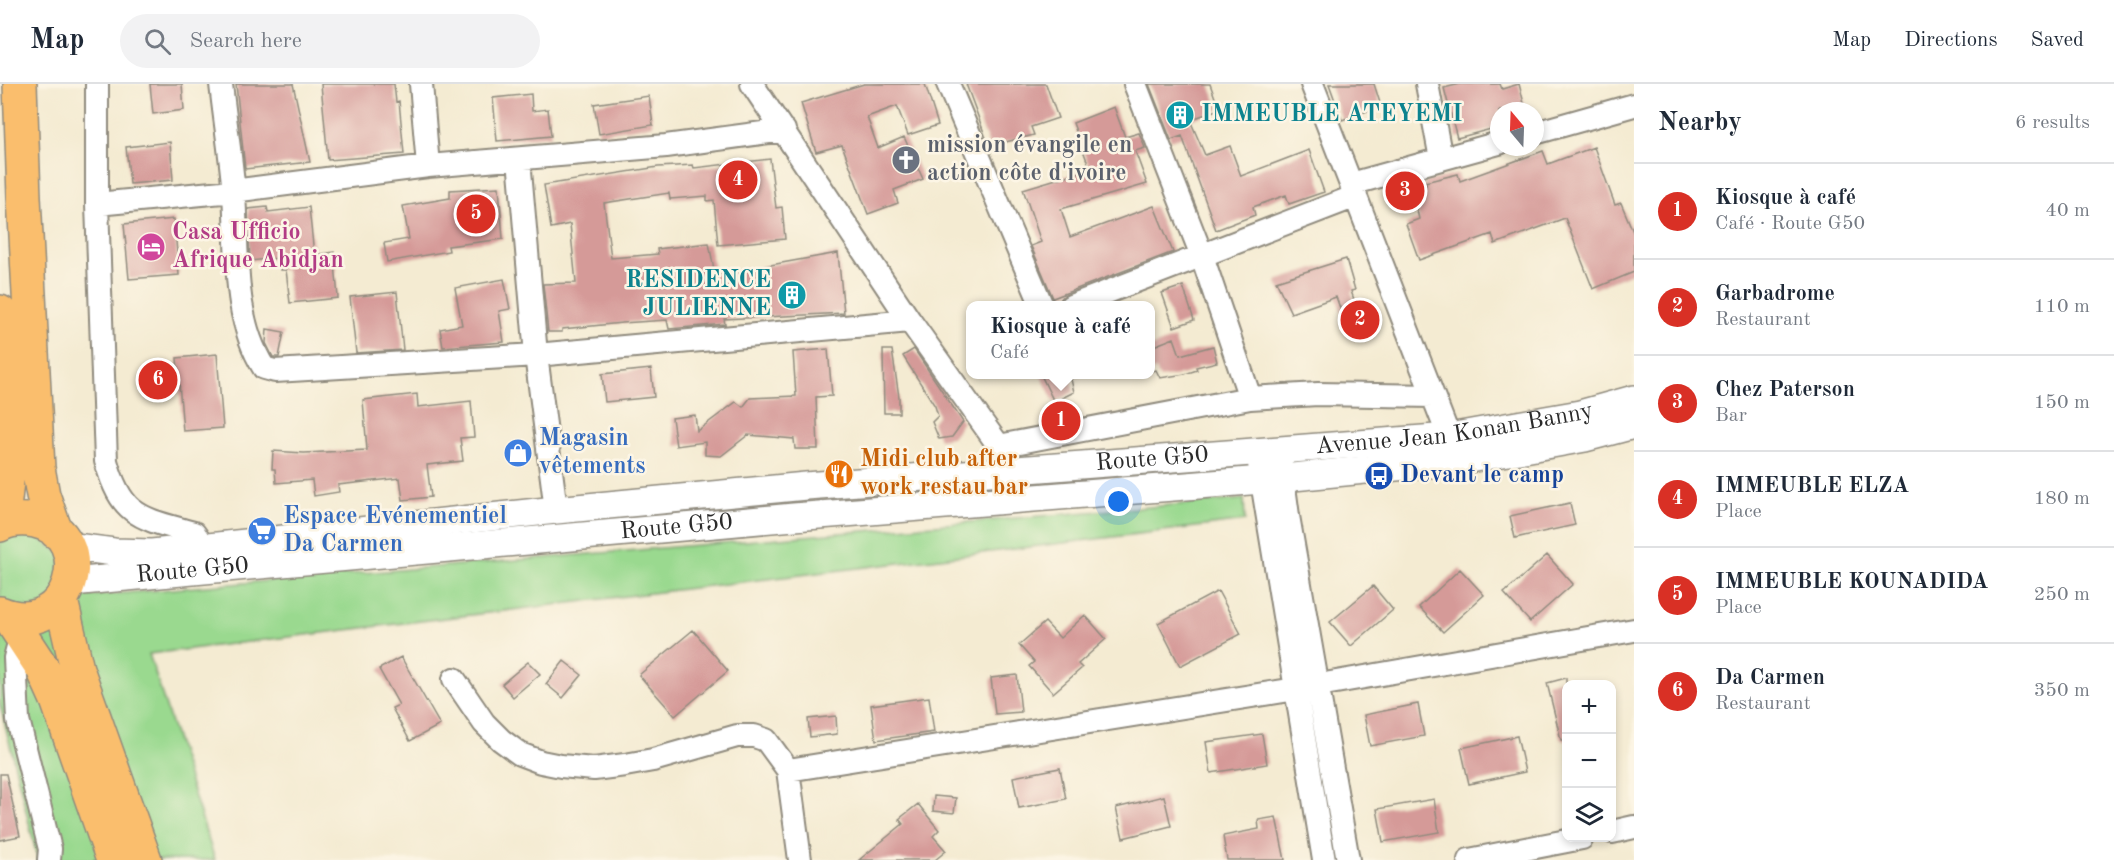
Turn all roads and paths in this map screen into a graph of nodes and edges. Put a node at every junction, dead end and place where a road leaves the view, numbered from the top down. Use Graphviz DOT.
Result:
graph roads {
  1 [pos="20,84"];
  2 [pos="97,84"];
  3 [pos="221,84"];
  4 [pos="421,84"];
  5 [pos="752,84"];
  6 [pos="948,84"];
  7 [pos="1135,84"];
  8 [pos="1312,84"];
  9 [pos="1427,84"];
  10 [pos="1634,105"];
  11 [pos="784,130"];
  12 [pos="1544,130"];
  13 [pos="1490,145"];
  14 [pos="519,159"];
  15 [pos="1441,159"];
  16 [pos="428,166"];
  17 [pos="1354,190"];
  18 [pos="233,191"];
  19 [pos="97,204"];
  20 [pos="1202,256"];
  21 [pos="1040,301"];
  22 [pos="1084,301"];
  23 [pos="0,312"];
  24 [pos="910,321"];
  25 [pos="536,355"];
  26 [pos="1433,396"];
  27 [pos="1250,398"];
  28 [pos="1634,399"];
  29 [pos="1634,425"];
  30 [pos="1449,437"];
  31 [pos="999,446"];
  32 [pos="1269,450"];
  33 [pos="1012,470"];
  34 [pos="1272,478"];
  35 [pos="1021,499"];
  36 [pos="556,510"];
  37 [pos="0,511"];
  38 [pos="0,525"];
  39 [pos="62,539"];
  40 [pos="200,548"];
  41 [pos="66,591"];
  42 [pos="10,621"];
  43 [pos="1634,630"];
  44 [pos="454,679"];
  45 [pos="1307,686"];
  46 [pos="0,688"];
  47 [pos="18,720"];
  48 [pos="788,770"];
  49 [pos="1634,827"];
  50 [pos="1616,831"];
  51 [pos="1562,841"];
  52 [pos="49,860"];
  53 [pos="113,860"];
  54 [pos="145,860"];
  55 [pos="800,860"];
  56 [pos="1324,860"];
  57 [pos="1348,860"];
  58 [pos="1469,860"];
  1 -- 39 [label="highway"];
  2 -- 19 [label="street"];
  3 -- 18 [label="street"];
  4 -- 16 [label="street"];
  5 -- 11 [label="street"];
  6 -- 21 [label="street"];
  7 -- 20 [label="street"];
  8 -- 17 [label="street"];
  9 -- 15 [label="street"];
  10 -- 12 [label="street"];
  11 -- 14 [label="street"];
  11 -- 24 [label="street"];
  13 -- 15 [label="street"];
  14 -- 16 [label="street"];
  14 -- 25 [label="street"];
  15 -- 17 [label="street"];
  16 -- 18 [label="street"];
  17 -- 20 [label="street"];
  17 -- 26 [label="street"];
  18 -- 19 [label="street"];
  18 -- 25 [label="street"];
  19 -- 40 [label="street"];
  20 -- 22 [label="street"];
  20 -- 27 [label="street"];
  23 -- 37 [label="highway"];
  24 -- 25 [label="street"];
  24 -- 31 [label="street"];
  25 -- 36 [label="street"];
  26 -- 27 [label="street"];
  26 -- 30 [label="street"];
  27 -- 31 [label="street"];
  28 -- 30 [label="street, Avenue Jean Konan Banny"];
  29 -- 34 [label="street, Avenue Jean Konan Banny"];
  30 -- 32 [label="street, Avenue Jean Konan Banny"];
  31 -- 33 [label="street"];
  32 -- 33 [label="street, Route G50"];
  32 -- 34 [label="street"];
  33 -- 35 [label="street"];
  33 -- 36 [label="street, Route G50"];
  34 -- 35 [label="street, Route G50"];
  34 -- 45 [label="street"];
  35 -- 41 [label="street, Route G50"];
  36 -- 40 [label="street, Route G50"];
  38 -- 39 [label="highway"];
  39 -- 40 [label="street, Route G50"];
  39 -- 41 [label="highway"];
  41 -- 42 [label="highway"];
  41 -- 54 [label="highway"];
  42 -- 47 [label="street"];
  42 -- 53 [label="highway"];
  43 -- 45 [label="street"];
  44 -- 48 [label="street"];
  45 -- 48 [label="street"];
  45 -- 56 [label="street"];
  45 -- 57 [label="street"];
  46 -- 47 [label="street"];
  47 -- 52 [label="street"];
  48 -- 55 [label="street"];
  49 -- 50 [label="street"];
  51 -- 58 [label="street"];
}
